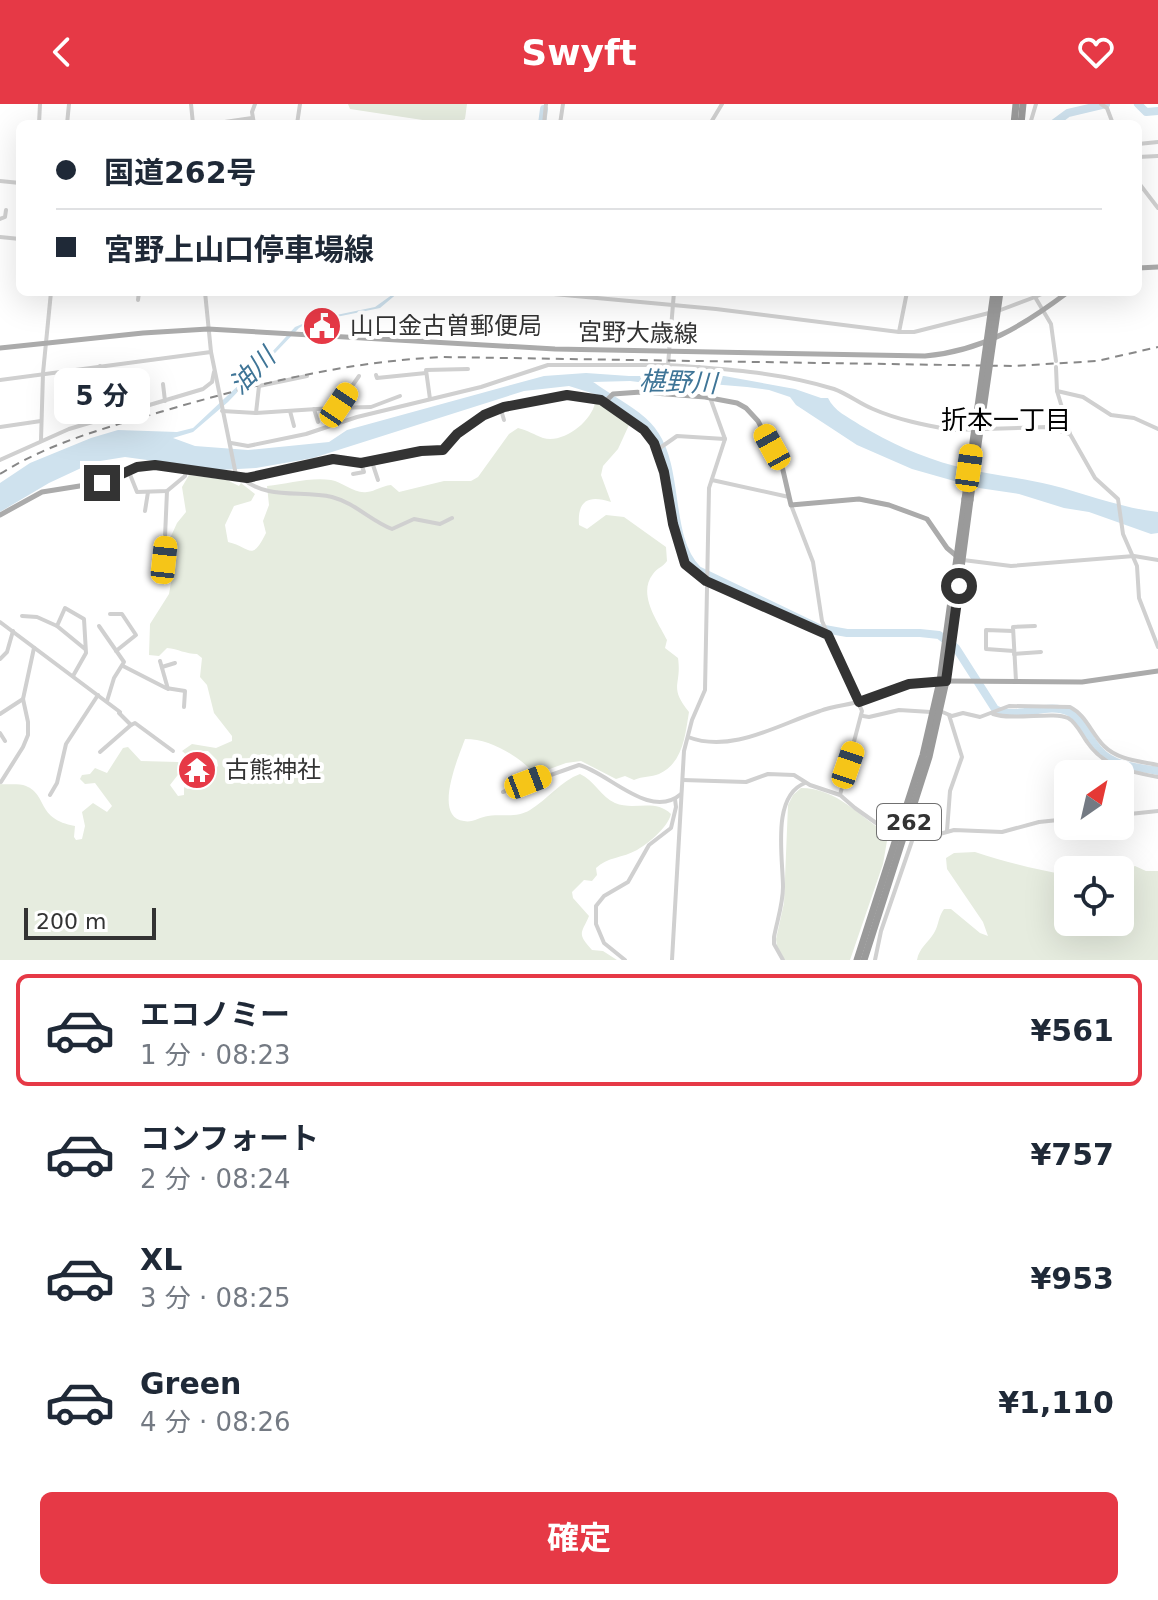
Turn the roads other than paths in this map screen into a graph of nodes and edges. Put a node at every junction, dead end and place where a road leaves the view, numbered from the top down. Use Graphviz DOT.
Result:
graph roads {
  1 [pos="1101,104"];
  2 [pos="1112,120"];
  3 [pos="1142,187"];
  4 [pos="1147,194"];
  5 [pos="1142,197"];
  6 [pos="1158,208"];
  7 [pos="6,210"];
  8 [pos="0,219"];
  9 [pos="51,296"];
  10 [pos="138,296"];
  11 [pos="205,296"];
  12 [pos="581,296"];
  13 [pos="673,296"];
  14 [pos="906,296"];
  15 [pos="994,296"];
  16 [pos="999,296"];
  17 [pos="1063,296"];
  18 [pos="1035,297"];
  19 [pos="138,300"];
  20 [pos="672,307"];
  21 [pos="1045,310"];
  22 [pos="424,323"];
  23 [pos="208,329"];
  24 [pos="899,332"];
  25 [pos="422,341"];
  26 [pos="45,343"];
  27 [pos="0,348"];
  28 [pos="211,352"];
  29 [pos="668,352"];
  30 [pos="668,365"];
  31 [pos="100,366"];
  32 [pos="700,368"];
  33 [pos="468,369"];
  34 [pos="214,372"];
  35 [pos="43,373"];
  36 [pos="426,373"];
  37 [pos="307,376"];
  38 [pos="359,376"];
  39 [pos="377,378"];
  40 [pos="0,380"];
  41 [pos="142,383"];
  42 [pos="163,384"];
  43 [pos="1057,391"];
  44 [pos="708,397"];
  45 [pos="82,399"];
  46 [pos="430,399"];
  47 [pos="608,400"];
  48 [pos="165,401"];
  49 [pos="402,405"];
  50 [pos="145,406"];
  51 [pos="332,408"];
  52 [pos="314,409"];
  53 [pos="222,410"];
  54 [pos="501,410"];
  55 [pos="290,411"];
  56 [pos="256,413"];
  57 [pos="108,416"];
  58 [pos="504,420"];
  59 [pos="41,421"];
  60 [pos="318,422"];
  61 [pos="85,424"];
  62 [pos="294,426"];
  63 [pos="0,427"];
  64 [pos="1158,429"];
  65 [pos="1070,434"];
  66 [pos="725,439"];
  67 [pos="41,440"];
  68 [pos="231,444"];
  69 [pos="658,450"];
  70 [pos="0,460"];
  71 [pos="372,462"];
  72 [pos="361,463"];
  73 [pos="186,469"];
  74 [pos="129,471"];
  75 [pos="356,476"];
  76 [pos="238,477"];
  77 [pos="378,480"];
  78 [pos="712,480"];
  79 [pos="167,491"];
  80 [pos="148,492"];
  81 [pos="789,497"];
  82 [pos="968,500"];
  83 [pos="791,505"];
  84 [pos="145,511"];
  85 [pos="0,515"];
  86 [pos="452,518"];
  87 [pos="1134,556"];
  88 [pos="960,558"];
  89 [pos="164,560"];
  90 [pos="1158,560"];
  91 [pos="706,581"];
  92 [pos="110,614"];
  93 [pos="22,616"];
  94 [pos="0,622"];
  95 [pos="57,626"];
  96 [pos="99,626"];
  97 [pos="1035,626"];
  98 [pos="13,631"];
  99 [pos="1013,631"];
  100 [pos="828,634"];
  101 [pos="1158,647"];
  102 [pos="34,648"];
  103 [pos="85,649"];
  104 [pos="116,651"];
  105 [pos="1041,652"];
  106 [pos="1014,653"];
  107 [pos="0,659"];
  108 [pos="175,663"];
  109 [pos="123,666"];
  110 [pos="1158,671"];
  111 [pos="73,676"];
  112 [pos="943,681"];
  113 [pos="1017,683"];
  114 [pos="168,689"];
  115 [pos="98,695"];
  116 [pos="23,699"];
  117 [pos="107,701"];
  118 [pos="859,702"];
  119 [pos="184,707"];
  120 [pos="936,712"];
  121 [pos="992,713"];
  122 [pos="0,714"];
  123 [pos="949,715"];
  124 [pos="863,716"];
  125 [pos="134,723"];
  126 [pos="0,733"];
  127 [pos="688,737"];
  128 [pos="5,741"];
  129 [pos="173,751"];
  130 [pos="100,752"];
  131 [pos="1158,765"];
  132 [pos="1158,777"];
  133 [pos="682,780"];
  134 [pos="1,782"];
  135 [pos="806,783"];
  136 [pos="503,792"];
  137 [pos="681,794"];
  138 [pos="50,795"];
  139 [pos="840,795"];
  140 [pos="675,799"];
  141 [pos="1158,811"];
  142 [pos="1134,814"];
  143 [pos="1054,822"];
  144 [pos="947,831"];
  145 [pos="893,835"];
  146 [pos="625,960"];
  147 [pos="672,960"];
  148 [pos="783,960"];
  149 [pos="860,960"];
  150 [pos="875,960"];
  1 -- 2 [label="street"];
  3 -- 4 [label="street"];
  4 -- 5 [label="street"];
  4 -- 6 [label="street"];
  7 -- 8 [label="street"];
  9 -- 26 [label="street"];
  10 -- 19 [label="street"];
  11 -- 23 [label="street"];
  12 -- 20 [label="street"];
  13 -- 20 [label="street"];
  14 -- 24 [label="street"];
  15 -- 82 [label="highway, 262, bridge"];
  16 -- 82 [label="highway, 262, bridge"];
  17 -- 21 [label="main road, 宮野大歳線"];
  18 -- 21 [label="street"];
  18 -- 24 [label="street"];
  20 -- 24 [label="street"];
  20 -- 29 [label="street"];
  21 -- 29 [label="main road, 宮野大歳線"];
  21 -- 43 [label="street"];
  22 -- 25 [label="street"];
  23 -- 25 [label="main road, 宮野大歳線"];
  23 -- 26 [label="main road, 宮野大歳線"];
  23 -- 28 [label="street"];
  25 -- 29 [label="main road, 宮野大歳線"];
  26 -- 27 [label="main road, 宮野大歳線"];
  26 -- 35 [label="street"];
  28 -- 31 [label="street"];
  28 -- 34 [label="street"];
  29 -- 30 [label="street"];
  30 -- 32 [label="street"];
  30 -- 46 [label="street"];
  31 -- 35 [label="street"];
  31 -- 57 [label="street"];
  32 -- 44 [label="street"];
  32 -- 65 [label="street"];
  33 -- 36 [label="street"];
  34 -- 48 [label="street"];
  34 -- 53 [label="street"];
  35 -- 40 [label="street"];
  35 -- 59 [label="street"];
  36 -- 39 [label="street"];
  36 -- 46 [label="street"];
  37 -- 56 [label="street"];
  38 -- 51 [label="street"];
  41 -- 50 [label="street"];
  42 -- 48 [label="street"];
  43 -- 64 [label="street"];
  43 -- 65 [label="street"];
  44 -- 47 [label="main road"];
  44 -- 66 [label="street"];
  44 -- 81 [label="main road"];
  45 -- 61 [label="street"];
  46 -- 49 [label="street"];
  47 -- 54 [label="main road"];
  47 -- 69 [label="street"];
  48 -- 50 [label="street"];
  49 -- 51 [label="street"];
  49 -- 68 [label="street"];
  50 -- 57 [label="street"];
  51 -- 52 [label="street"];
  52 -- 55 [label="street"];
  52 -- 60 [label="street"];
  53 -- 56 [label="street"];
  53 -- 68 [label="street"];
  54 -- 58 [label="street"];
  54 -- 71 [label="main road"];
  55 -- 56 [label="street"];
  55 -- 62 [label="street"];
  57 -- 61 [label="street"];
  59 -- 63 [label="street"];
  59 -- 67 [label="street"];
  61 -- 67 [label="street"];
  65 -- 87 [label="street"];
  66 -- 69 [label="street"];
  66 -- 78 [label="street"];
  67 -- 70 [label="street"];
  68 -- 76 [label="street"];
  69 -- 91 [label="street"];
  71 -- 72 [label="main road"];
  71 -- 77 [label="street"];
  72 -- 75 [label="street"];
  72 -- 76 [label="main road"];
  73 -- 74 [label="main road"];
  73 -- 76 [label="main road"];
  73 -- 79 [label="street"];
  74 -- 80 [label="street"];
  74 -- 85 [label="main road"];
  76 -- 86 [label="street"];
  78 -- 81 [label="street"];
  78 -- 91 [label="street"];
  79 -- 80 [label="street"];
  79 -- 89 [label="street"];
  80 -- 84 [label="street"];
  81 -- 83 [label="main road"];
  82 -- 88 [label="highway, 262"];
  83 -- 88 [label="main road"];
  83 -- 100 [label="street"];
  87 -- 88 [label="street"];
  87 -- 90 [label="street"];
  87 -- 101 [label="street"];
  88 -- 112 [label="highway, 262"];
  91 -- 100 [label="street"];
  91 -- 127 [label="street"];
  92 -- 104 [label="street"];
  93 -- 95 [label="street"];
  94 -- 98 [label="street"];
  95 -- 103 [label="street"];
  95 -- 103 [label="street"];
  96 -- 104 [label="street"];
  97 -- 99 [label="street"];
  98 -- 102 [label="street"];
  98 -- 107 [label="street"];
  99 -- 106 [label="street"];
  99 -- 106 [label="street"];
  100 -- 118 [label="street"];
  102 -- 111 [label="street"];
  102 -- 116 [label="street"];
  103 -- 111 [label="street"];
  104 -- 109 [label="street"];
  105 -- 106 [label="street"];
  106 -- 113 [label="street"];
  108 -- 114 [label="street"];
  109 -- 114 [label="street"];
  109 -- 117 [label="street"];
  110 -- 113 [label="main road"];
  111 -- 115 [label="street"];
  112 -- 113 [label="main road"];
  112 -- 118 [label="street"];
  112 -- 120 [label="highway, 262"];
  114 -- 119 [label="street"];
  115 -- 117 [label="street"];
  115 -- 138 [label="street"];
  116 -- 122 [label="street"];
  116 -- 134 [label="street"];
  117 -- 125 [label="street"];
  118 -- 124 [label="street"];
  118 -- 127 [label="street"];
  120 -- 123 [label="street"];
  120 -- 124 [label="street"];
  120 -- 149 [label="highway, 262"];
  121 -- 123 [label="street"];
  121 -- 131 [label="street"];
  121 -- 132 [label="street"];
  123 -- 144 [label="street"];
  124 -- 139 [label="street"];
  125 -- 129 [label="street"];
  125 -- 130 [label="street"];
  126 -- 128 [label="street"];
  127 -- 133 [label="street"];
  133 -- 135 [label="street"];
  133 -- 137 [label="street"];
  135 -- 139 [label="street"];
  135 -- 148 [label="street"];
  136 -- 140 [label="street"];
  137 -- 140 [label="street"];
  137 -- 147 [label="street"];
  139 -- 145 [label="street"];
  140 -- 146 [label="street"];
  141 -- 142 [label="street"];
  143 -- 144 [label="street"];
  144 -- 150 [label="street"];
}
